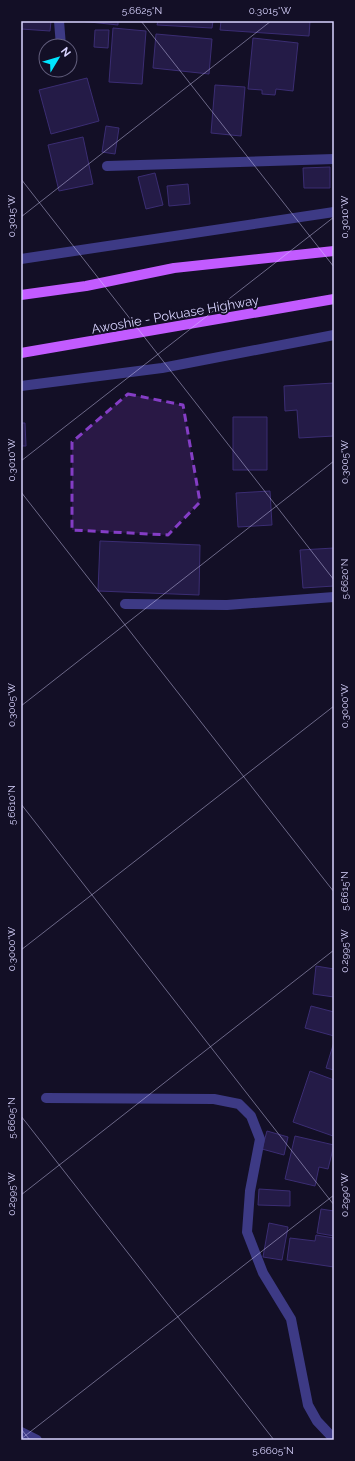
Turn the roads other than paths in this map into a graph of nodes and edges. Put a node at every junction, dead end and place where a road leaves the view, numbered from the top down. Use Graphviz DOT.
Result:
graph roads {
  1 [pos="59,21"];
  2 [pos="60,38"];
  3 [pos="334,159"];
  4 [pos="107,166"];
  5 [pos="334,212"];
  6 [pos="334,252"];
  7 [pos="21,259"];
  8 [pos="21,295"];
  9 [pos="334,299"];
  10 [pos="334,335"];
  11 [pos="21,353"];
  12 [pos="21,386"];
  13 [pos="334,597"];
  14 [pos="125,604"];
  15 [pos="46,1098"];
  16 [pos="21,1432"];
  17 [pos="334,1439"];
  18 [pos="37,1440"];
  1 -- 2 [label="street"];
  3 -- 4 [label="street"];
  5 -- 7 [label="street"];
  6 -- 8 [label="main road"];
  9 -- 11 [label="main road, Awoshie - Pokuase Highway"];
  10 -- 12 [label="street"];
  13 -- 14 [label="street"];
  15 -- 17 [label="street"];
  16 -- 18 [label="street"];
}
